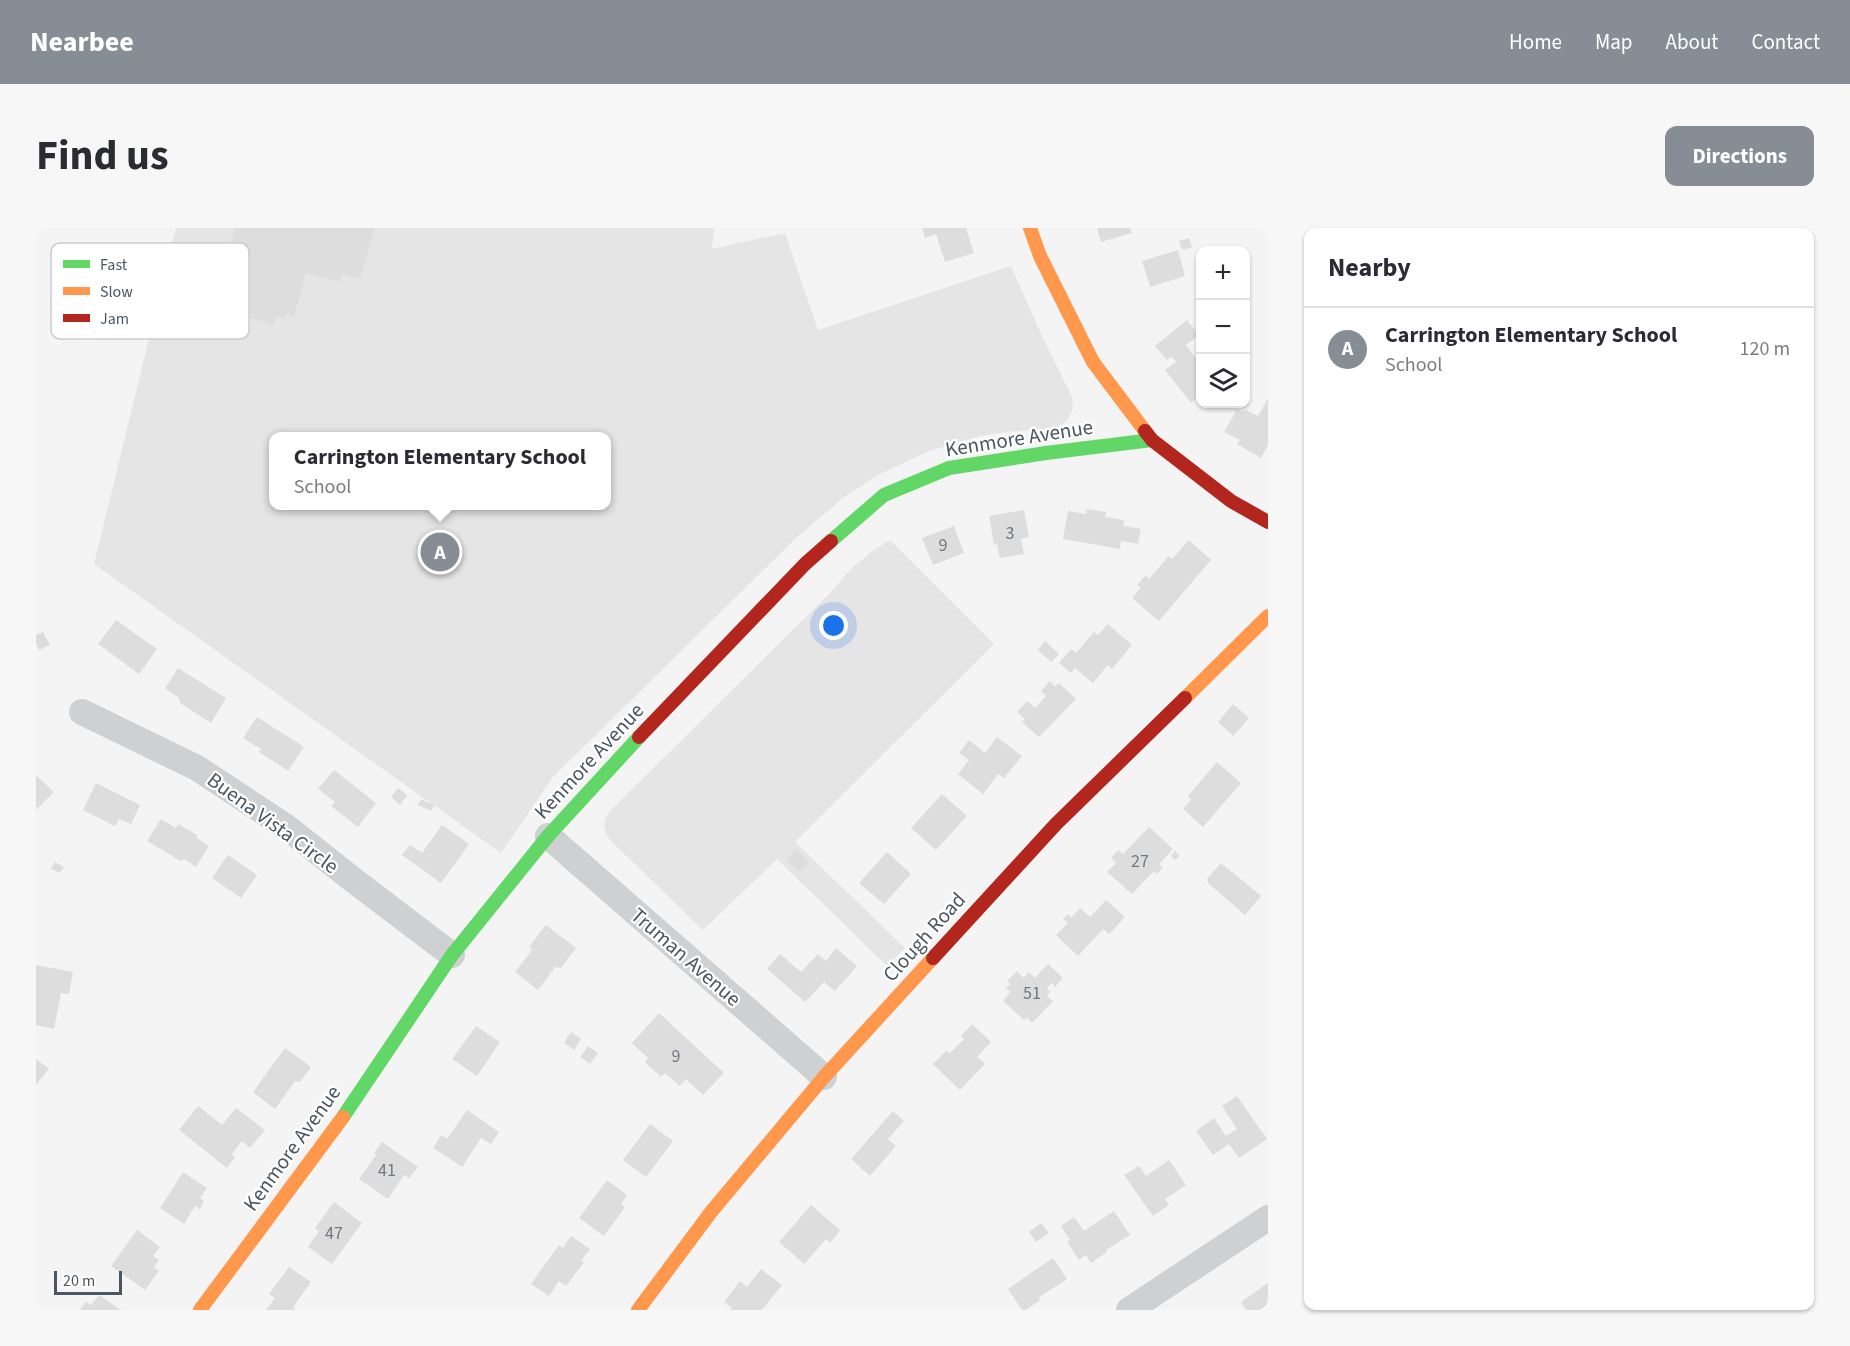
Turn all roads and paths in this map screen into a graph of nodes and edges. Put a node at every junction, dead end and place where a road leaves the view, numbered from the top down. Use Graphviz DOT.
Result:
graph roads {
  1 [pos="1030,228"];
  2 [pos="1152,440"];
  3 [pos="1268,522"];
  4 [pos="1268,616"];
  5 [pos="82,712"];
  6 [pos="548,836"];
  7 [pos="452,955"];
  8 [pos="824,1077"];
  9 [pos="1268,1218"];
  10 [pos="200,1310"];
  11 [pos="638,1310"];
  12 [pos="1129,1310"];
  1 -- 2 [label="street"];
  2 -- 3 [label="street"];
  2 -- 6 [label="street, Kenmore Avenue"];
  4 -- 8 [label="street, Clough Road"];
  5 -- 7 [label="street, Buena Vista Circle"];
  6 -- 7 [label="street, Kenmore Avenue"];
  6 -- 8 [label="street, Truman Avenue"];
  7 -- 10 [label="street, Kenmore Avenue"];
  8 -- 11 [label="street, Clough Road"];
  9 -- 12 [label="street"];
}
